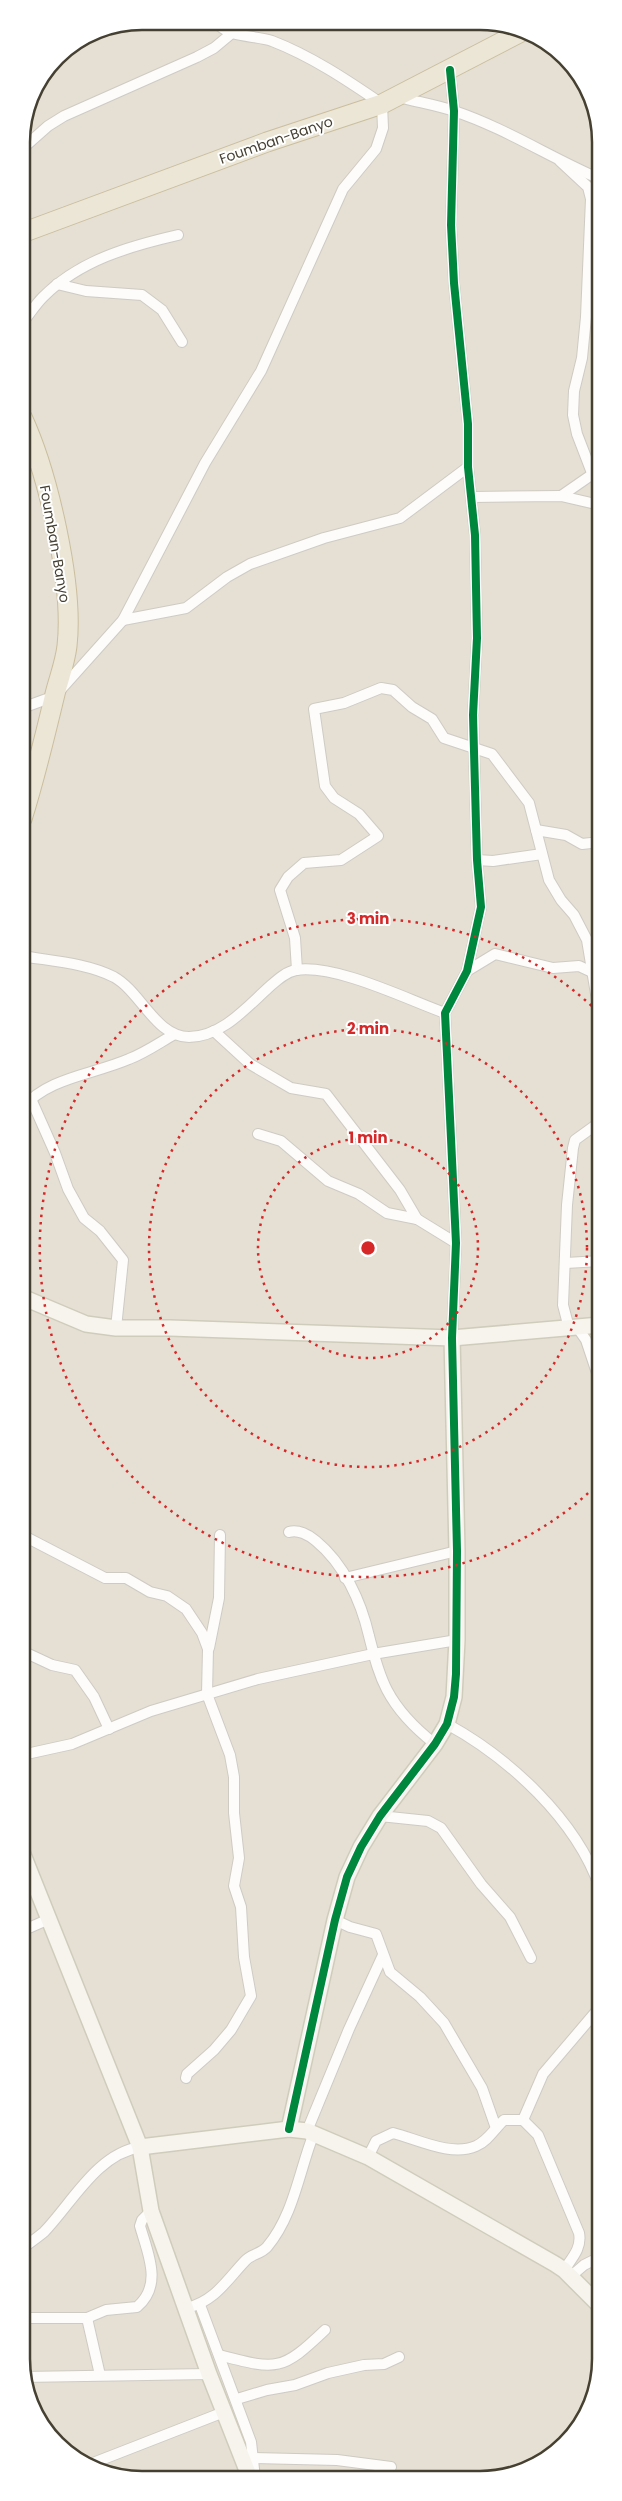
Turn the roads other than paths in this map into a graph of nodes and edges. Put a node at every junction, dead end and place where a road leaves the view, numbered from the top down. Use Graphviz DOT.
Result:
graph roads {
  1 [pos="225,30"];
  2 [pos="232,33"];
  3 [pos="514,36"];
  4 [pos="450,70"];
  5 [pos="390,100"];
  6 [pos="454,111"];
  7 [pos="30,142"];
  8 [pos="560,161"];
  9 [pos="592,175"];
  10 [pos="30,230"];
  11 [pos="178,235"];
  12 [pos="57,284"];
  13 [pos="30,314"];
  14 [pos="182,342"];
  15 [pos="30,437"];
  16 [pos="592,463"];
  17 [pos="468,467"];
  18 [pos="592,474"];
  19 [pos="561,496"];
  20 [pos="473,497"];
  21 [pos="592,503"];
  22 [pos="123,620"];
  23 [pos="55,696"];
  24 [pos="30,705"];
  25 [pos="474,748"];
  26 [pos="30,791"];
  27 [pos="536,830"];
  28 [pos="592,843"];
  29 [pos="542,854"];
  30 [pos="478,860"];
  31 [pos="30,958"];
  32 [pos="297,970"];
  33 [pos="467,971"];
  34 [pos="592,972"];
  35 [pos="445,1013"];
  36 [pos="214,1031"];
  37 [pos="173,1035"];
  38 [pos="31,1099"];
  39 [pos="592,1128"];
  40 [pos="258,1134"];
  41 [pos="417,1219"];
  42 [pos="456,1243"];
  43 [pos="592,1261"];
  44 [pos="566,1263"];
  45 [pos="30,1300"];
  46 [pos="592,1326"];
  47 [pos="116,1328"];
  48 [pos="573,1328"];
  49 [pos="452,1338"];
  50 [pos="592,1358"];
  51 [pos="289,1532"];
  52 [pos="220,1535"];
  53 [pos="30,1539"];
  54 [pos="457,1551"];
  55 [pos="346,1578"];
  56 [pos="457,1640"];
  57 [pos="208,1649"];
  58 [pos="373,1654"];
  59 [pos="30,1655"];
  60 [pos="207,1694"];
  61 [pos="447,1724"];
  62 [pos="109,1729"];
  63 [pos="435,1744"];
  64 [pos="30,1753"];
  65 [pos="380,1816"];
  66 [pos="592,1867"];
  67 [pos="30,1872"];
  68 [pos="49,1919"];
  69 [pos="335,1920"];
  70 [pos="30,1927"];
  71 [pos="383,1955"];
  72 [pos="531,1958"];
  73 [pos="592,2016"];
  74 [pos="186,2078"];
  75 [pos="523,2120"];
  76 [pos="496,2128"];
  77 [pos="289,2130"];
  78 [pos="310,2132"];
  79 [pos="140,2147"];
  80 [pos="368,2157"];
  81 [pos="151,2211"];
  82 [pos="30,2243"];
  83 [pos="592,2260"];
  84 [pos="567,2274"];
  85 [pos="592,2298"];
  86 [pos="193,2306"];
  87 [pos="30,2318"];
  88 [pos="87,2318"];
  89 [pos="325,2330"];
  90 [pos="219,2355"];
  91 [pos="398,2357"];
  92 [pos="209,2374"];
  93 [pos="100,2375"];
  94 [pos="31,2377"];
  95 [pos="237,2399"];
  96 [pos="224,2412"];
  97 [pos="254,2458"];
  98 [pos="99,2462"];
  99 [pos="391,2467"];
  100 [pos="247,2471"];
  101 [pos="255,2471"];
  1 -- 2 [label="street"];
  2 -- 5 [label="street"];
  2 -- 7 [label="street"];
  3 -- 4 [label="highway, Foumban-Banyo"];
  4 -- 5 [label="highway, Foumban-Banyo"];
  4 -- 6 [label="street"];
  5 -- 6 [label="street"];
  5 -- 10 [label="highway, Foumban-Banyo"];
  5 -- 22 [label="street"];
  6 -- 8 [label="street"];
  6 -- 17 [label="street"];
  8 -- 9 [label="street"];
  8 -- 16 [label="street"];
  11 -- 12 [label="street"];
  12 -- 13 [label="street"];
  12 -- 14 [label="street"];
  15 -- 23 [label="highway, Foumban-Banyo"];
  17 -- 20 [label="street"];
  17 -- 22 [label="street"];
  18 -- 19 [label="street"];
  19 -- 20 [label="street"];
  19 -- 21 [label="street"];
  20 -- 25 [label="street"];
  22 -- 23 [label="street"];
  23 -- 24 [label="street"];
  23 -- 26 [label="highway, Foumban-Banyo"];
  25 -- 27 [label="street"];
  25 -- 30 [label="street"];
  25 -- 32 [label="street"];
  27 -- 28 [label="street"];
  27 -- 29 [label="street"];
  29 -- 30 [label="street"];
  29 -- 34 [label="street"];
  30 -- 33 [label="street"];
  31 -- 37 [label="street"];
  32 -- 35 [label="street"];
  32 -- 36 [label="street"];
  33 -- 34 [label="street"];
  33 -- 35 [label="street"];
  35 -- 42 [label="street"];
  36 -- 37 [label="street"];
  36 -- 41 [label="street"];
  37 -- 38 [label="street"];
  38 -- 47 [label="street"];
  39 -- 44 [label="street"];
  40 -- 41 [label="street"];
  41 -- 42 [label="street"];
  42 -- 49 [label="street"];
  43 -- 44 [label="street"];
  44 -- 48 [label="street"];
  45 -- 47 [label="street"];
  46 -- 48 [label="street"];
  47 -- 49 [label="street"];
  48 -- 49 [label="street"];
  48 -- 50 [label="street"];
  49 -- 54 [label="street"];
  51 -- 55 [label="street"];
  52 -- 57 [label="street"];
  53 -- 57 [label="street"];
  54 -- 55 [label="street"];
  54 -- 56 [label="street"];
  55 -- 58 [label="street"];
  56 -- 58 [label="street"];
  56 -- 61 [label="street"];
  57 -- 60 [label="street"];
  58 -- 60 [label="street"];
  58 -- 63 [label="street"];
  59 -- 62 [label="street"];
  60 -- 62 [label="street"];
  60 -- 74 [label="street"];
  61 -- 63 [label="street"];
  61 -- 66 [label="street"];
  62 -- 64 [label="street"];
  63 -- 65 [label="street"];
  65 -- 69 [label="street"];
  65 -- 72 [label="street"];
  67 -- 68 [label="street"];
  68 -- 70 [label="street"];
  68 -- 79 [label="street"];
  69 -- 71 [label="street"];
  69 -- 77 [label="street"];
  71 -- 76 [label="street"];
  71 -- 78 [label="street"];
  73 -- 75 [label="street"];
  75 -- 76 [label="street"];
  75 -- 84 [label="street"];
  76 -- 80 [label="street"];
  77 -- 78 [label="street"];
  77 -- 79 [label="street"];
  78 -- 80 [label="street"];
  78 -- 86 [label="street"];
  79 -- 81 [label="street"];
  79 -- 82 [label="street"];
  80 -- 84 [label="street"];
  81 -- 86 [label="street"];
  81 -- 88 [label="street"];
  83 -- 84 [label="street"];
  84 -- 85 [label="street"];
  86 -- 90 [label="street"];
  86 -- 92 [label="street"];
  87 -- 88 [label="street"];
  88 -- 93 [label="street"];
  89 -- 90 [label="street"];
  90 -- 95 [label="street"];
  91 -- 95 [label="street"];
  92 -- 93 [label="street"];
  92 -- 96 [label="street"];
  93 -- 94 [label="street"];
  95 -- 97 [label="street"];
  96 -- 98 [label="street"];
  96 -- 100 [label="street"];
  97 -- 99 [label="street"];
  97 -- 101 [label="street"];
}
